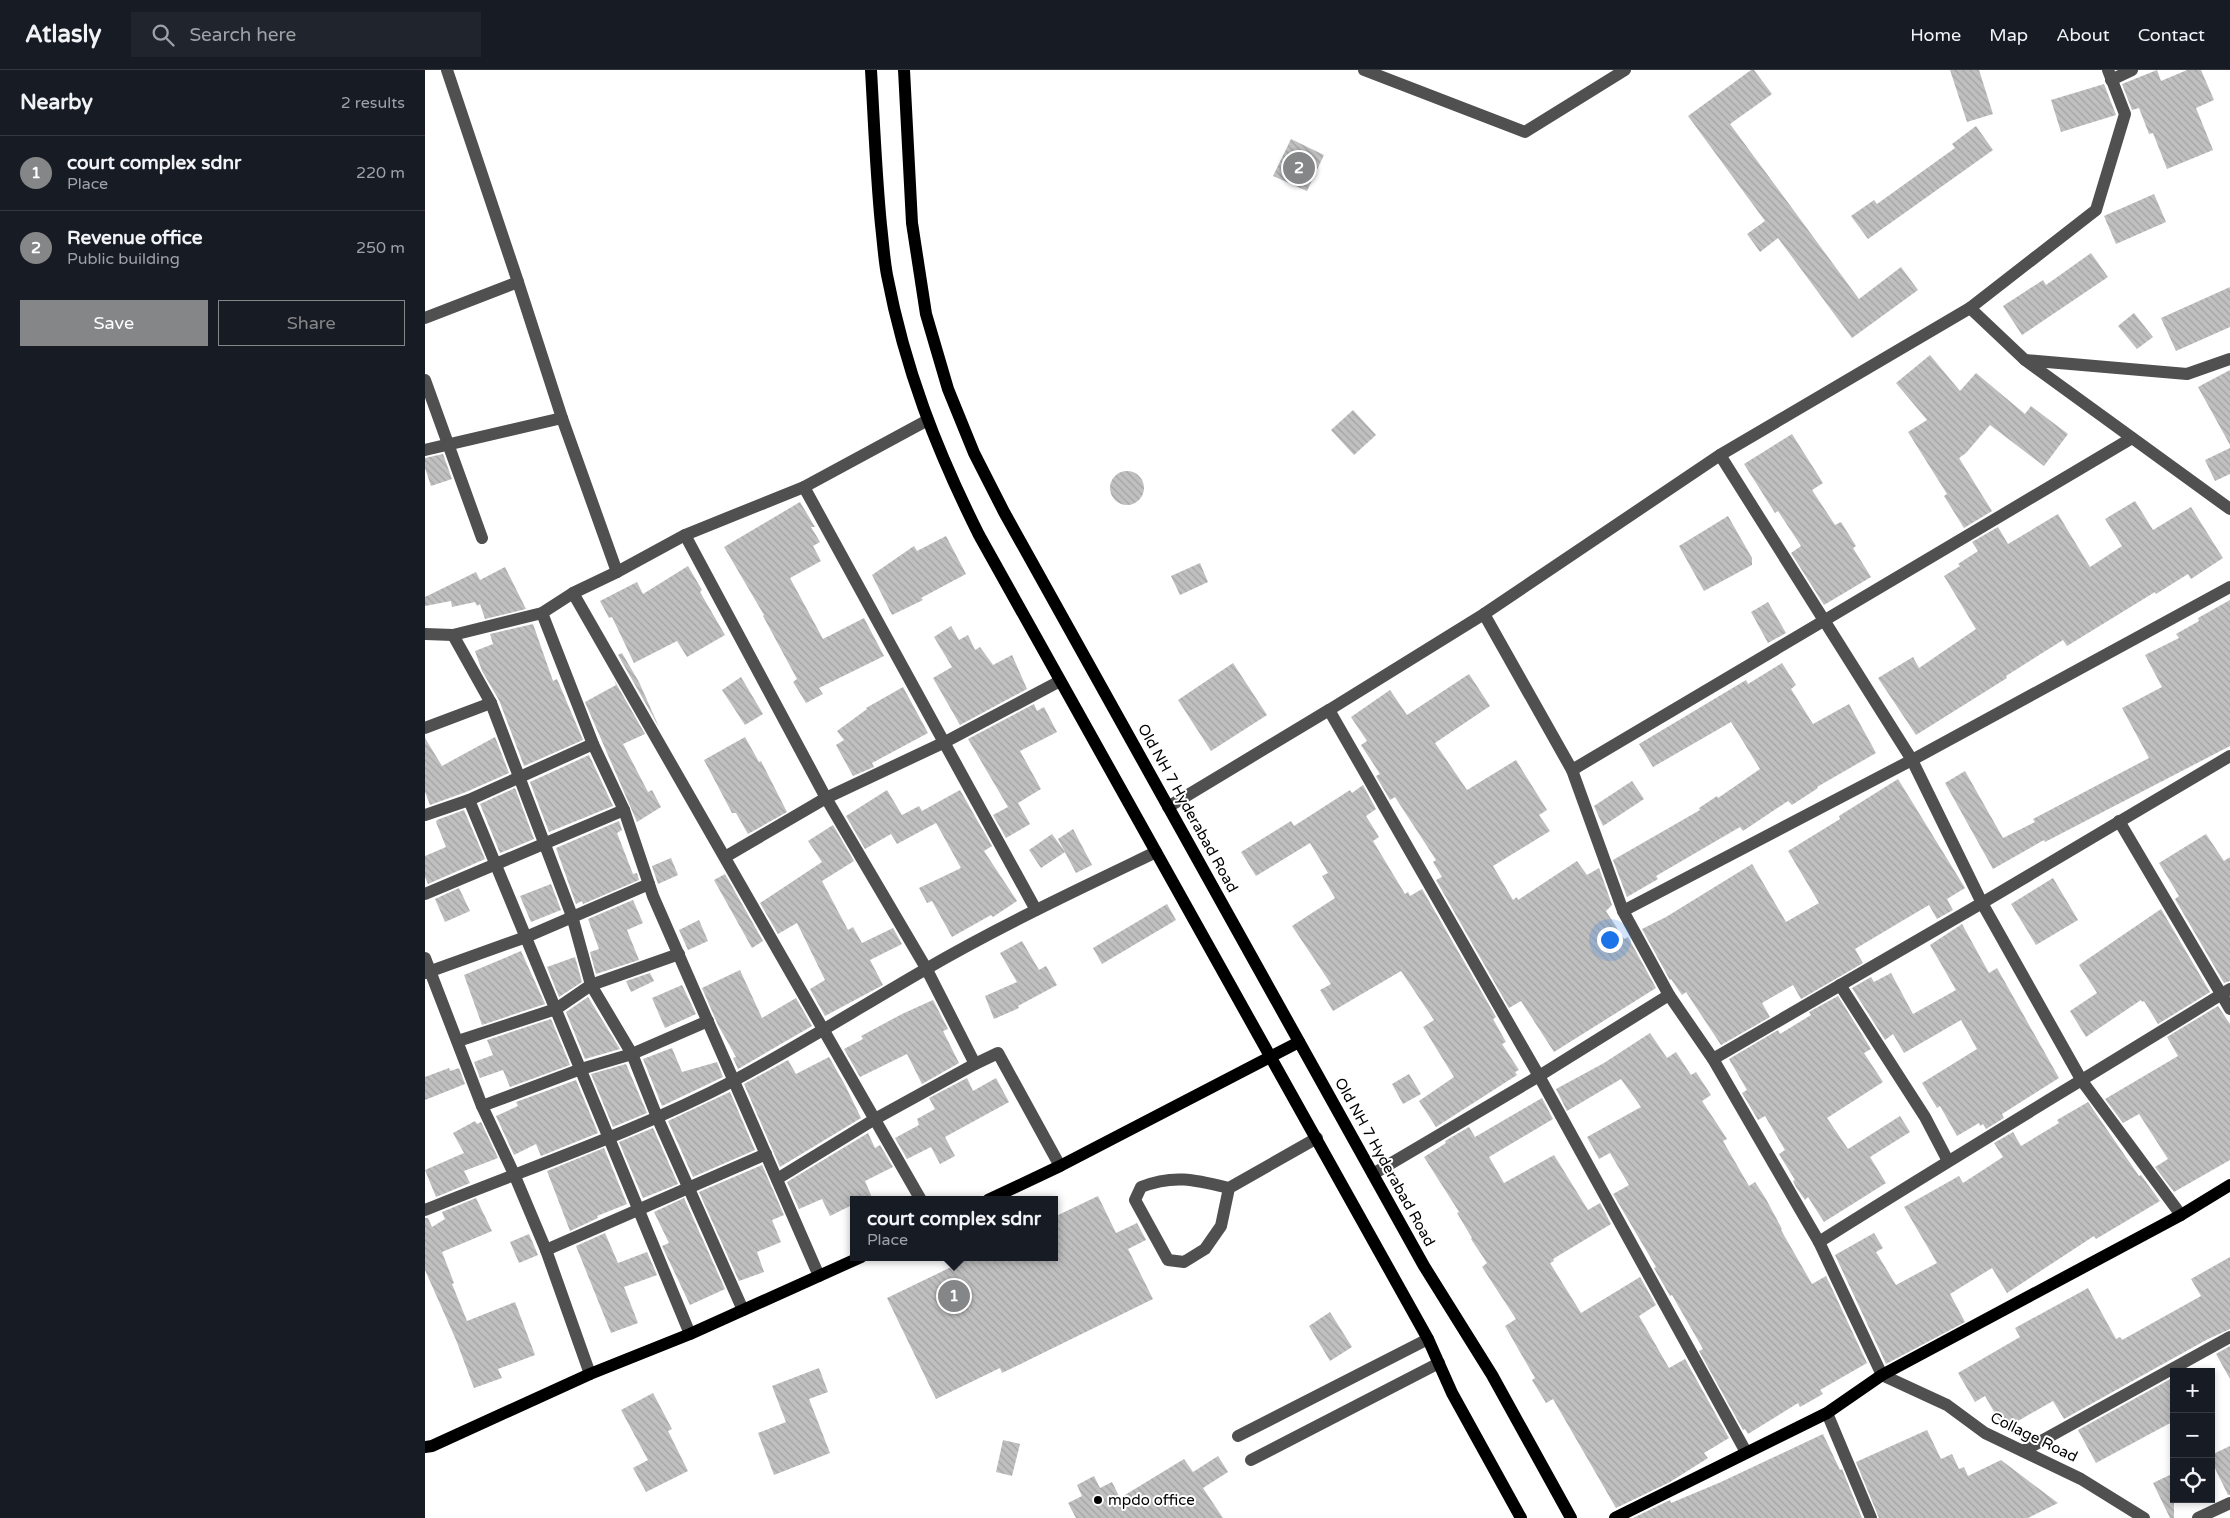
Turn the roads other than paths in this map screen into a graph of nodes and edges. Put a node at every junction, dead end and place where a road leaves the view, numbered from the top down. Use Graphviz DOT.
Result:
graph roads {
  1 [pos="447,70"];
  2 [pos="871,70"];
  3 [pos="904,70"];
  4 [pos="1364,70"];
  5 [pos="1625,70"];
  6 [pos="2132,70"];
  7 [pos="2109,75"];
  8 [pos="518,282"];
  9 [pos="1970,308"];
  10 [pos="425,318"];
  11 [pos="2230,359"];
  12 [pos="2025,360"];
  13 [pos="425,380"];
  14 [pos="561,418"];
  15 [pos="926,421"];
  16 [pos="2132,438"];
  17 [pos="450,444"];
  18 [pos="425,450"];
  19 [pos="1721,455"];
  20 [pos="805,487"];
  21 [pos="2230,509"];
  22 [pos="685,535"];
  23 [pos="482,538"];
  24 [pos="617,572"];
  25 [pos="2230,588"];
  26 [pos="573,593"];
  27 [pos="542,613"];
  28 [pos="1484,614"];
  29 [pos="1823,621"];
  30 [pos="425,634"];
  31 [pos="453,635"];
  32 [pos="1060,681"];
  33 [pos="491,703"];
  34 [pos="1329,710"];
  35 [pos="425,728"];
  36 [pos="945,742"];
  37 [pos="593,744"];
  38 [pos="2230,756"];
  39 [pos="1912,760"];
  40 [pos="1572,770"];
  41 [pos="519,777"];
  42 [pos="825,798"];
  43 [pos="469,800"];
  44 [pos="1168,807"];
  45 [pos="624,810"];
  46 [pos="425,815"];
  47 [pos="2119,821"];
  48 [pos="544,844"];
  49 [pos="1156,852"];
  50 [pos="725,857"];
  51 [pos="496,864"];
  52 [pos="649,884"];
  53 [pos="425,894"];
  54 [pos="1982,903"];
  55 [pos="1036,910"];
  56 [pos="1623,911"];
  57 [pos="572,916"];
  58 [pos="526,936"];
  59 [pos="679,954"];
  60 [pos="425,958"];
  61 [pos="926,968"];
  62 [pos="428,972"];
  63 [pos="591,985"];
  64 [pos="1840,985"];
  65 [pos="2226,992"];
  66 [pos="1669,996"];
  67 [pos="556,1009"];
  68 [pos="2230,1009"];
  69 [pos="708,1021"];
  70 [pos="824,1031"];
  71 [pos="459,1041"];
  72 [pos="1299,1042"];
  73 [pos="632,1054"];
  74 [pos="1271,1057"];
  75 [pos="1713,1059"];
  76 [pos="975,1064"];
  77 [pos="581,1069"];
  78 [pos="1539,1076"];
  79 [pos="733,1081"];
  80 [pos="2082,1081"];
  81 [pos="482,1106"];
  82 [pos="657,1117"];
  83 [pos="875,1120"];
  84 [pos="608,1138"];
  85 [pos="1317,1138"];
  86 [pos="766,1154"];
  87 [pos="1948,1161"];
  88 [pos="1060,1166"];
  89 [pos="514,1174"];
  90 [pos="1373,1174"];
  91 [pos="777,1179"];
  92 [pos="2230,1185"];
  93 [pos="690,1188"];
  94 [pos="1229,1188"];
  95 [pos="919,1196"];
  96 [pos="996,1196"];
  97 [pos="425,1210"];
  98 [pos="639,1210"];
  99 [pos="2181,1215"];
  100 [pos="1819,1242"];
  101 [pos="546,1250"];
  102 [pos="852,1261"];
  103 [pos="819,1276"];
  104 [pos="743,1310"];
  105 [pos="690,1334"];
  106 [pos="2230,1337"];
  107 [pos="1428,1339"];
  108 [pos="1439,1363"];
  109 [pos="590,1374"];
  110 [pos="1882,1375"];
  111 [pos="1827,1413"];
  112 [pos="1238,1436"];
  113 [pos="425,1447"];
  114 [pos="1746,1452"];
  115 [pos="2023,1452"];
  116 [pos="1251,1460"];
  117 [pos="2230,1503"];
  118 [pos="1521,1518"];
  119 [pos="1571,1518"];
  120 [pos="1615,1518"];
  121 [pos="1871,1518"];
  122 [pos="2144,1518"];
  123 [pos="2198,1518"];
  1 -- 8 [label="street"];
  2 -- 15 [label="main road"];
  3 -- 44 [label="main road, Old NH 7 Hyderabad Road"];
  4 -- 5 [label="street"];
  6 -- 7 [label="street"];
  7 -- 9 [label="street"];
  8 -- 10 [label="street"];
  8 -- 14 [label="street"];
  9 -- 12 [label="street"];
  9 -- 19 [label="street"];
  11 -- 12 [label="street"];
  12 -- 16 [label="street"];
  13 -- 17 [label="street"];
  14 -- 17 [label="street"];
  14 -- 24 [label="street"];
  15 -- 20 [label="street"];
  15 -- 32 [label="main road"];
  16 -- 21 [label="street"];
  16 -- 29 [label="street"];
  17 -- 18 [label="street"];
  17 -- 23 [label="street"];
  19 -- 28 [label="street"];
  19 -- 29 [label="street"];
  20 -- 22 [label="street"];
  20 -- 36 [label="street"];
  22 -- 24 [label="street"];
  22 -- 42 [label="street"];
  24 -- 26 [label="street"];
  25 -- 39 [label="street"];
  26 -- 27 [label="street"];
  26 -- 50 [label="street"];
  27 -- 31 [label="street"];
  27 -- 37 [label="street"];
  28 -- 34 [label="street"];
  28 -- 40 [label="street"];
  29 -- 39 [label="street"];
  29 -- 40 [label="street"];
  30 -- 31 [label="street"];
  31 -- 33 [label="street"];
  32 -- 36 [label="street"];
  32 -- 49 [label="main road"];
  33 -- 35 [label="street"];
  33 -- 41 [label="street"];
  34 -- 44 [label="street"];
  34 -- 78 [label="street"];
  36 -- 42 [label="street"];
  36 -- 55 [label="street"];
  37 -- 41 [label="street"];
  37 -- 45 [label="street"];
  38 -- 47 [label="street"];
  39 -- 54 [label="street"];
  39 -- 56 [label="street"];
  40 -- 56 [label="street"];
  41 -- 43 [label="street"];
  41 -- 48 [label="street"];
  42 -- 50 [label="street"];
  42 -- 61 [label="street"];
  43 -- 46 [label="street"];
  43 -- 51 [label="street"];
  44 -- 72 [label="main road, Old NH 7 Hyderabad Road"];
  45 -- 48 [label="street"];
  45 -- 52 [label="street"];
  47 -- 54 [label="street"];
  47 -- 65 [label="street"];
  48 -- 51 [label="street"];
  48 -- 57 [label="street"];
  49 -- 55 [label="street"];
  49 -- 74 [label="main road"];
  50 -- 70 [label="street"];
  51 -- 53 [label="street"];
  51 -- 58 [label="street"];
  52 -- 57 [label="street"];
  52 -- 59 [label="street"];
  54 -- 64 [label="street"];
  54 -- 80 [label="street"];
  55 -- 61 [label="street"];
  56 -- 66 [label="street"];
  57 -- 58 [label="street"];
  57 -- 63 [label="street"];
  58 -- 62 [label="street"];
  58 -- 67 [label="street"];
  59 -- 63 [label="street"];
  59 -- 69 [label="street"];
  60 -- 62 [label="street"];
  61 -- 70 [label="street"];
  61 -- 76 [label="street"];
  62 -- 71 [label="street"];
  63 -- 67 [label="street"];
  63 -- 73 [label="street"];
  64 -- 75 [label="street"];
  64 -- 87 [label="street"];
  65 -- 68 [label="street"];
  65 -- 80 [label="street"];
  66 -- 75 [label="street"];
  66 -- 78 [label="street"];
  67 -- 71 [label="street"];
  67 -- 77 [label="street"];
  69 -- 73 [label="street"];
  69 -- 79 [label="street"];
  70 -- 79 [label="street"];
  70 -- 83 [label="street"];
  71 -- 81 [label="street"];
  72 -- 74 [label="main road"];
  72 -- 90 [label="main road, Old NH 7 Hyderabad Road"];
  73 -- 77 [label="street"];
  73 -- 82 [label="street"];
  74 -- 85 [label="main road"];
  74 -- 88 [label="main road"];
  75 -- 100 [label="street"];
  76 -- 83 [label="street"];
  76 -- 88 [label="street"];
  77 -- 81 [label="street"];
  77 -- 84 [label="street"];
  78 -- 90 [label="street"];
  78 -- 114 [label="street"];
  79 -- 82 [label="street"];
  79 -- 86 [label="street"];
  80 -- 87 [label="street"];
  80 -- 99 [label="street"];
  81 -- 89 [label="street"];
  82 -- 84 [label="street"];
  82 -- 93 [label="street"];
  83 -- 91 [label="street"];
  83 -- 95 [label="street"];
  84 -- 89 [label="street"];
  84 -- 98 [label="street"];
  85 -- 94 [label="street"];
  85 -- 107 [label="main road"];
  86 -- 91 [label="street"];
  86 -- 93 [label="street"];
  87 -- 100 [label="street"];
  88 -- 96 [label="main road"];
  89 -- 97 [label="street"];
  89 -- 101 [label="street"];
  90 -- 119 [label="main road, Old NH 7 Hyderabad Road"];
  91 -- 103 [label="street"];
  92 -- 99 [label="main road"];
  93 -- 98 [label="street"];
  93 -- 104 [label="street"];
  94 -- 94 [label="street"];
  98 -- 101 [label="street"];
  98 -- 105 [label="street"];
  99 -- 110 [label="main road"];
  100 -- 110 [label="street"];
  101 -- 109 [label="street"];
  102 -- 103 [label="main road"];
  103 -- 104 [label="main road"];
  104 -- 105 [label="main road"];
  105 -- 109 [label="main road"];
  106 -- 115 [label="street"];
  107 -- 108 [label="main road"];
  107 -- 112 [label="street"];
  108 -- 116 [label="street"];
  108 -- 118 [label="main road"];
  109 -- 113 [label="main road"];
  110 -- 111 [label="main road"];
  110 -- 115 [label="street, Collage Road"];
  111 -- 114 [label="main road"];
  111 -- 121 [label="street"];
  114 -- 120 [label="main road"];
  115 -- 122 [label="street, Collage Road"];
  117 -- 123 [label="street"];
}
